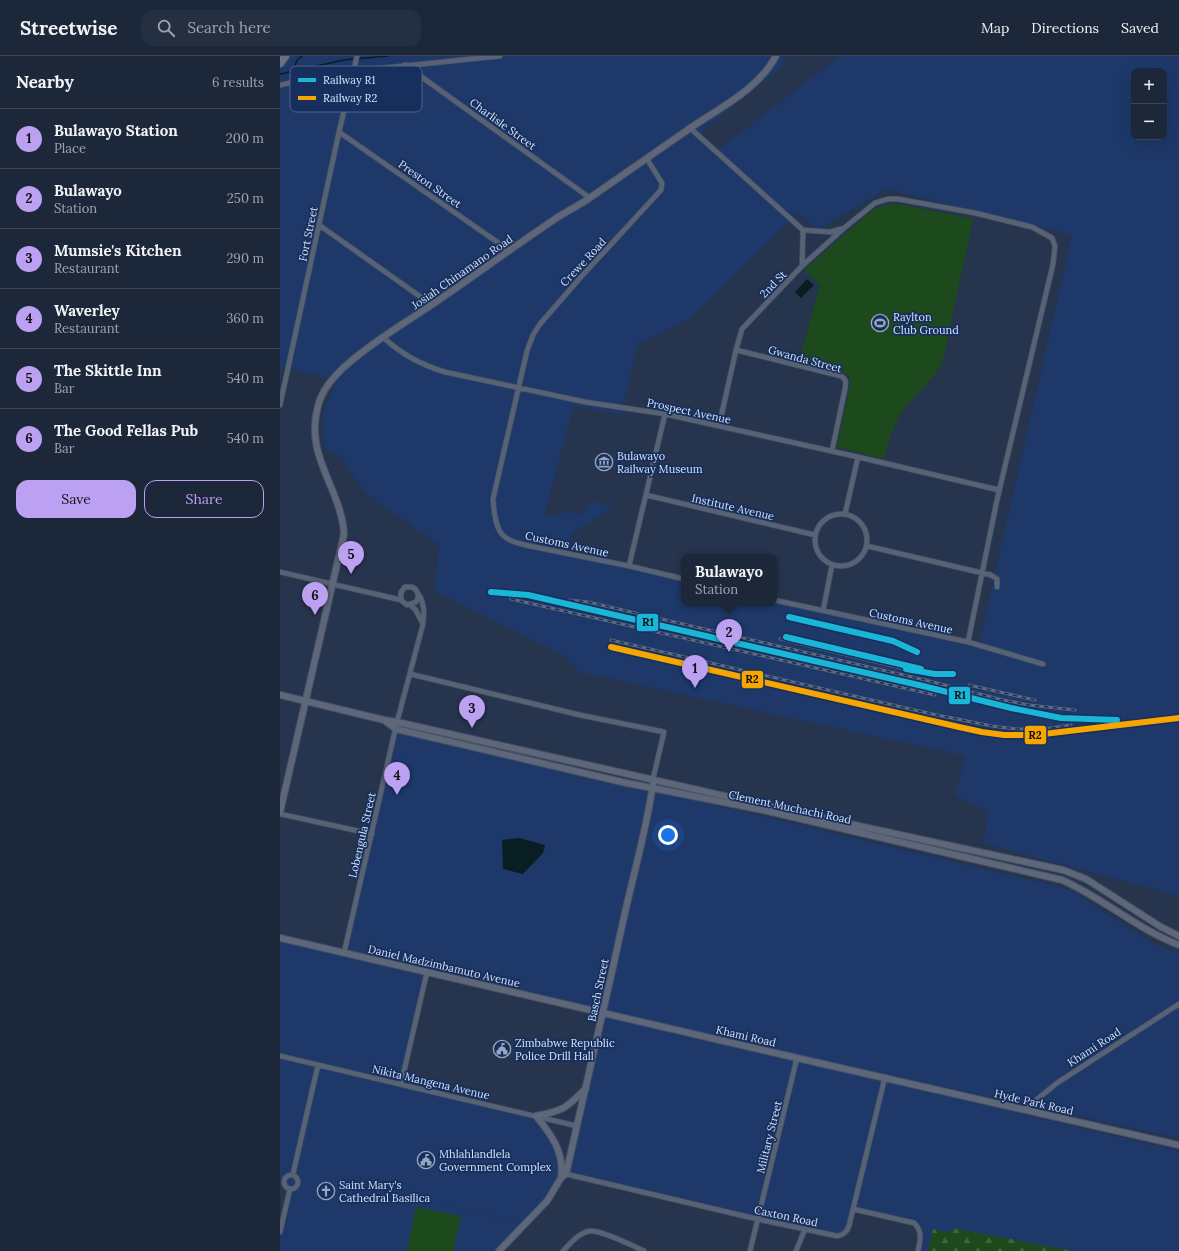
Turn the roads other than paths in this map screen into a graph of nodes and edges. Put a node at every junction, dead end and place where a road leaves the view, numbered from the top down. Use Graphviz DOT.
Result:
graph roads {
  1 [pos="284,56"];
  2 [pos="357,56"];
  3 [pos="500,56"];
  4 [pos="776,56"];
  5 [pos="280,63"];
  6 [pos="405,65"];
  7 [pos="355,66"];
  8 [pos="392,66"];
  9 [pos="422,77"];
  10 [pos="290,83"];
  11 [pos="280,85"];
  12 [pos="344,112"];
  13 [pos="690,128"];
  14 [pos="339,132"];
  15 [pos="646,159"];
  16 [pos="590,198"];
  17 [pos="319,225"];
  18 [pos="843,229"];
  19 [pos="803,230"];
  20 [pos="510,251"];
  21 [pos="802,266"];
  22 [pos="432,305"];
  23 [pos="383,337"];
  24 [pos="736,350"];
  25 [pos="519,387"];
  26 [pos="280,405"];
  27 [pos="665,414"];
  28 [pos="719,426"];
  29 [pos="832,451"];
  30 [pos="858,457"];
  31 [pos="999,490"];
  32 [pos="646,495"];
  33 [pos="845,514"];
  34 [pos="815,535"];
  35 [pos="866,546"];
  36 [pos="832,565"];
  37 [pos="629,566"];
  38 [pos="280,572"];
  39 [pos="981,573"];
  40 [pos="681,578"];
  41 [pos="333,584"];
  42 [pos="997,587"];
  43 [pos="401,592"];
  44 [pos="419,595"];
  45 [pos="387,597"];
  46 [pos="401,600"];
  47 [pos="777,601"];
  48 [pos="410,605"];
  49 [pos="823,612"];
  50 [pos="423,624"];
  51 [pos="968,642"];
  52 [pos="1043,664"];
  53 [pos="410,674"];
  54 [pos="280,696"];
  55 [pos="306,702"];
  56 [pos="384,720"];
  57 [pos="397,722"];
  58 [pos="396,730"];
  59 [pos="654,779"];
  60 [pos="652,788"];
  61 [pos="280,813"];
  62 [pos="372,834"];
  63 [pos="1179,936"];
  64 [pos="280,938"];
  65 [pos="1179,945"];
  66 [pos="344,953"];
  67 [pos="427,972"];
  68 [pos="1179,1004"];
  69 [pos="604,1014"];
  70 [pos="280,1056"];
  71 [pos="797,1058"];
  72 [pos="318,1065"];
  73 [pos="885,1077"];
  74 [pos="401,1084"];
  75 [pos="587,1086"];
  76 [pos="1024,1110"];
  77 [pos="536,1116"];
  78 [pos="578,1126"];
  79 [pos="1179,1145"];
  80 [pos="293,1174"];
  81 [pos="564,1176"];
  82 [pos="282,1180"];
  83 [pos="290,1189"];
  84 [pos="853,1209"];
  85 [pos="757,1219"];
  86 [pos="805,1229"];
  87 [pos="280,1232"];
  88 [pos="499,1251"];
  89 [pos="563,1251"];
  90 [pos="644,1251"];
  91 [pos="750,1251"];
  92 [pos="796,1251"];
  93 [pos="918,1251"];
  1 -- 5 [label="highway"];
  2 -- 7 [label="street, Fort Street"];
  3 -- 6 [label="street"];
  4 -- 13 [label="street, Josiah Chinamano Road"];
  6 -- 8 [label="street"];
  9 -- 16 [label="street, Charlisle Street"];
  10 -- 11 [label="street"];
  12 -- 14 [label="street, Fort Street"];
  13 -- 15 [label="street, Josiah Chinamano Road"];
  13 -- 19 [label="street"];
  14 -- 17 [label="street, Fort Street"];
  14 -- 20 [label="street, Preston Street"];
  15 -- 16 [label="street, Josiah Chinamano Road"];
  15 -- 25 [label="street, Crewe Road"];
  16 -- 20 [label="street, Josiah Chinamano Road"];
  17 -- 22 [label="street"];
  17 -- 26 [label="street, Fort Street"];
  18 -- 19 [label="street"];
  18 -- 21 [label="street, 2nd St"];
  18 -- 31 [label="street, 2nd St"];
  19 -- 21 [label="street"];
  20 -- 22 [label="street, Josiah Chinamano Road"];
  21 -- 24 [label="street, 2nd St"];
  22 -- 23 [label="street, Josiah Chinamano Road"];
  23 -- 25 [label="street, Prospect Avenue"];
  23 -- 41 [label="street, Josiah Chinamano Road"];
  24 -- 28 [label="street, 2nd St"];
  24 -- 29 [label="street, Gwanda Street"];
  25 -- 27 [label="street, Prospect Avenue"];
  25 -- 37 [label="street, Customs Avenue"];
  27 -- 28 [label="street, Prospect Avenue"];
  27 -- 32 [label="street"];
  28 -- 29 [label="street, Prospect Avenue"];
  29 -- 30 [label="street, Prospect Avenue"];
  30 -- 31 [label="street, Prospect Avenue"];
  30 -- 33 [label="street"];
  31 -- 39 [label="street, 2nd St"];
  32 -- 34 [label="street, Institute Avenue"];
  32 -- 37 [label="street"];
  33 -- 34 [label="street"];
  33 -- 35 [label="street"];
  34 -- 36 [label="street"];
  35 -- 36 [label="street"];
  35 -- 39 [label="street"];
  36 -- 49 [label="street"];
  37 -- 40 [label="street, Customs Avenue"];
  38 -- 41 [label="street"];
  39 -- 42 [label="street"];
  39 -- 51 [label="street, 2nd St"];
  41 -- 45 [label="street"];
  41 -- 55 [label="street, Josiah Chinamano Road"];
  43 -- 44 [label="street"];
  43 -- 45 [label="street"];
  43 -- 46 [label="street"];
  44 -- 48 [label="street"];
  44 -- 50 [label="street, Lobengula Street"];
  45 -- 46 [label="street"];
  46 -- 48 [label="street"];
  47 -- 49 [label="street, Customs Avenue"];
  48 -- 50 [label="street"];
  49 -- 51 [label="street, Customs Avenue"];
  50 -- 53 [label="street, Lobengula Street"];
  51 -- 52 [label="street, Customs Avenue"];
  53 -- 57 [label="street, Lobengula Street"];
  53 -- 59 [label="street"];
  54 -- 55 [label="street, Clement Muchachi Road"];
  55 -- 56 [label="street, Clement Muchachi Road"];
  55 -- 61 [label="street, Josiah Chinamano Road"];
  56 -- 57 [label="street, Clement Muchachi Road"];
  56 -- 58 [label="street, Clement Muchachi Road"];
  57 -- 58 [label="street, Lobengula Street"];
  57 -- 59 [label="street, Clement Muchachi Road"];
  58 -- 60 [label="street, Clement Muchachi Road"];
  58 -- 62 [label="street, Lobengula Street"];
  59 -- 60 [label="street, Basch Street"];
  59 -- 63 [label="street, Clement Muchachi Road"];
  60 -- 65 [label="street, Clement Muchachi Road"];
  60 -- 69 [label="street, Basch Street"];
  61 -- 62 [label="street"];
  62 -- 66 [label="street, Lobengula Street"];
  64 -- 66 [label="street, Daniel Madzimbamuto Avenue"];
  66 -- 67 [label="street, Daniel Madzimbamuto Avenue"];
  67 -- 69 [label="street, Daniel Madzimbamuto Avenue"];
  67 -- 74 [label="street"];
  68 -- 76 [label="street, Khami Road"];
  69 -- 71 [label="street, Khami Road"];
  69 -- 75 [label="street, Basch Street"];
  70 -- 72 [label="street, Nikita Mangena Avenue"];
  71 -- 73 [label="street, Khami Road"];
  71 -- 85 [label="street, Military Street"];
  72 -- 74 [label="street, Nikita Mangena Avenue"];
  72 -- 80 [label="street"];
  73 -- 76 [label="street, Hyde Park Road"];
  73 -- 84 [label="street, Caxton Road"];
  74 -- 77 [label="street, Nikita Mangena Avenue"];
  75 -- 77 [label="street"];
  75 -- 78 [label="street, Basch Street"];
  76 -- 79 [label="street, Hyde Park Road"];
  77 -- 78 [label="street, Nikita Mangena Avenue"];
  77 -- 81 [label="street"];
  78 -- 81 [label="street, Basch Street"];
  80 -- 82 [label="street"];
  80 -- 83 [label="street"];
  81 -- 85 [label="street, Caxton Road"];
  81 -- 88 [label="street, Basch Street"];
  82 -- 83 [label="street"];
  83 -- 87 [label="street"];
  84 -- 86 [label="street, Caxton Road"];
  84 -- 93 [label="street"];
  85 -- 86 [label="street, Caxton Road"];
  85 -- 91 [label="street, Military Street"];
  86 -- 92 [label="street"];
  89 -- 90 [label="street"];
}
